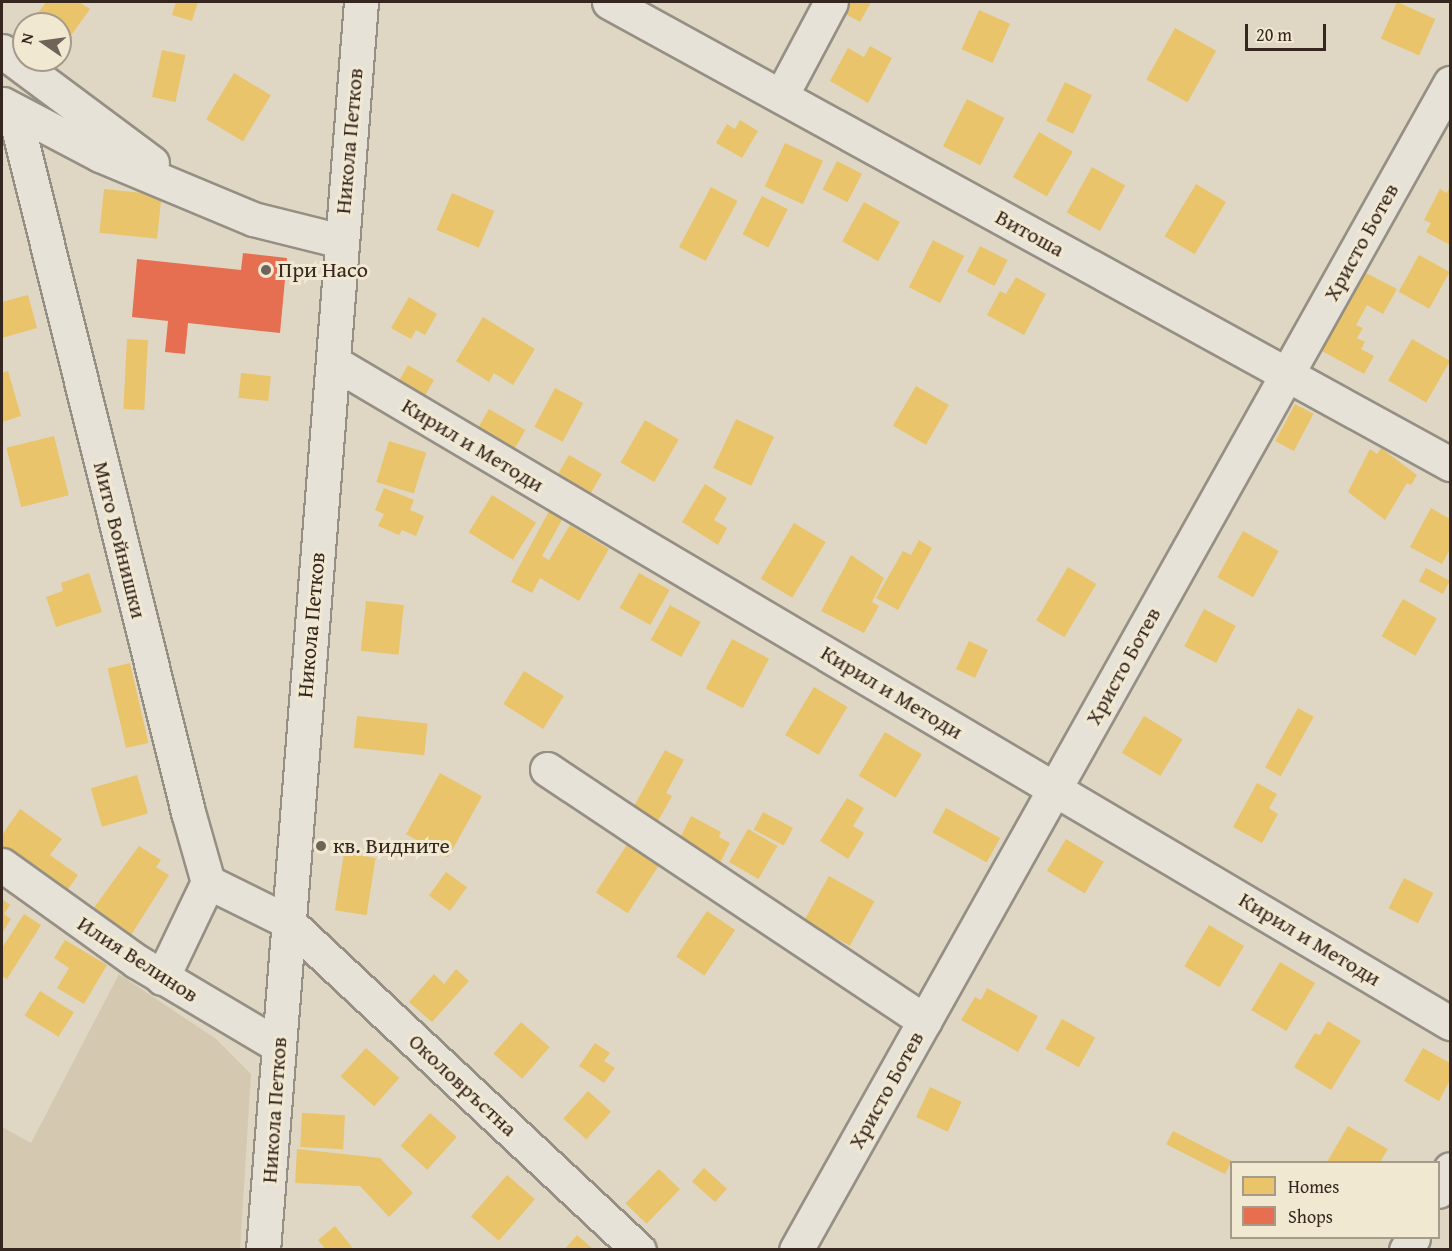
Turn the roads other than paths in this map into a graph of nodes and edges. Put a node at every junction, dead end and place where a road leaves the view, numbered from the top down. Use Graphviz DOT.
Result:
graph roads {
  1 [pos="361,2"];
  2 [pos="609,2"];
  3 [pos="831,2"];
  4 [pos="2,51"];
  5 [pos="1450,83"];
  6 [pos="781,96"];
  7 [pos="8,107"];
  8 [pos="187,190"];
  9 [pos="341,241"];
  10 [pos="333,362"];
  11 [pos="1287,374"];
  12 [pos="1450,464"];
  13 [pos="547,769"];
  14 [pos="1055,788"];
  15 [pos="2,866"];
  16 [pos="208,882"];
  17 [pos="287,921"];
  18 [pos="162,978"];
  19 [pos="925,1021"];
  20 [pos="1450,1023"];
  21 [pos="279,1046"];
  22 [pos="1450,1169"];
  23 [pos="1440,1187"];
  24 [pos="263,1250"];
  25 [pos="639,1250"];
  26 [pos="796,1250"];
  1 -- 9 [label="street, Никола Петков"];
  2 -- 6 [label="street, Витоша"];
  3 -- 6 [label="street"];
  4 -- 8 [label="street, Мито Войнишки"];
  5 -- 11 [label="street, Христо Ботев"];
  6 -- 11 [label="street, Витоша"];
  7 -- 8 [label="street, Мито Войнишки"];
  7 -- 16 [label="street, Мито Войнишки"];
  8 -- 9 [label="street, Мито Войнишки"];
  9 -- 10 [label="street, Никола Петков"];
  10 -- 14 [label="street, Кирил и Методи"];
  10 -- 17 [label="street, Никола Петков"];
  11 -- 12 [label="street, Витоша"];
  11 -- 14 [label="street, Христо Ботев"];
  13 -- 19 [label="street"];
  14 -- 19 [label="street, Христо Ботев"];
  14 -- 20 [label="street, Кирил и Методи"];
  15 -- 18 [label="street, Илия Велинов"];
  16 -- 17 [label="street"];
  16 -- 18 [label="street"];
  17 -- 21 [label="street, Никола Петков"];
  17 -- 25 [label="street, Околовръстна"];
  18 -- 21 [label="street, Илия Велинов"];
  19 -- 26 [label="street, Христо Ботев"];
  21 -- 24 [label="street, Никола Петков"];
  22 -- 23 [label="street"];
}
